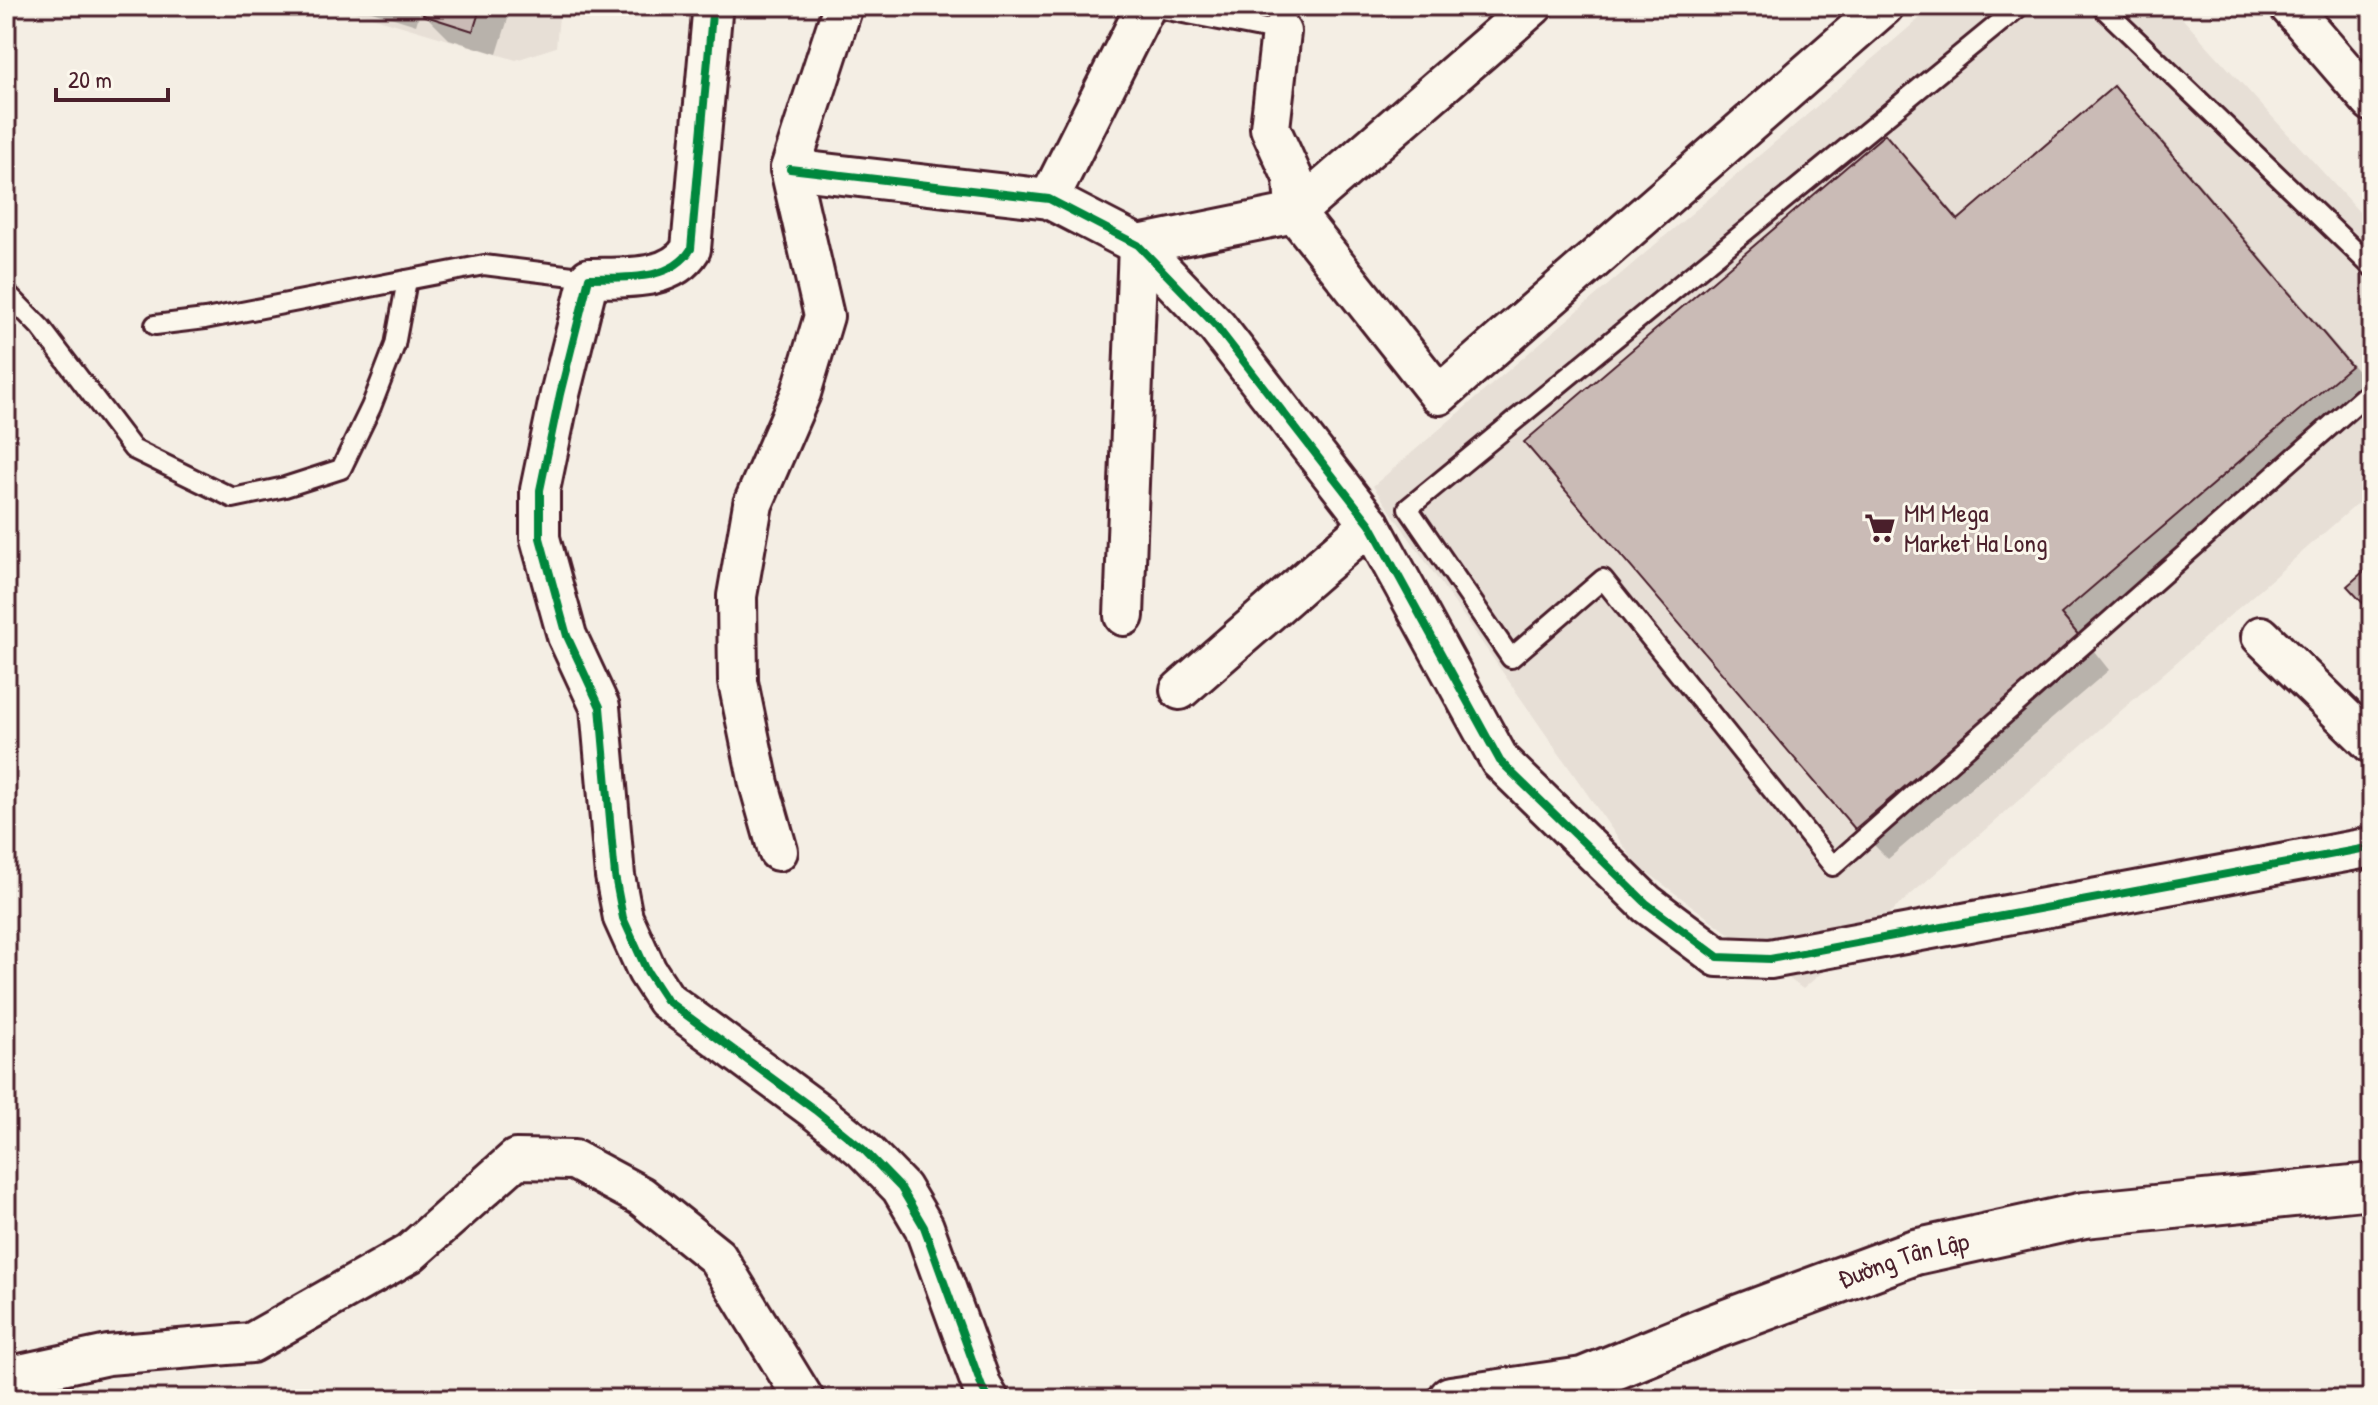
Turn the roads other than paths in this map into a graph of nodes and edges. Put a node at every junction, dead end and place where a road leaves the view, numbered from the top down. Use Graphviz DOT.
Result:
graph roads {
  1 [pos="843,6"];
  2 [pos="1146,6"];
  3 [pos="1533,6"];
  4 [pos="1884,6"];
  5 [pos="2020,6"];
  6 [pos="2101,6"];
  7 [pos="2289,6"];
  8 [pos="712,14"];
  9 [pos="1284,19"];
  10 [pos="2372,102"];
  11 [pos="790,169"];
  12 [pos="1049,199"];
  13 [pos="1295,213"];
  14 [pos="1138,245"];
  15 [pos="2372,267"];
  16 [pos="589,278"];
  17 [pos="407,280"];
  18 [pos="6,292"];
  19 [pos="155,325"];
  20 [pos="2372,389"];
  21 [pos="1370,524"];
  22 [pos="1124,616"];
  23 [pos="2261,636"];
  24 [pos="1180,690"];
  25 [pos="2372,744"];
  26 [pos="2372,847"];
  27 [pos="778,851"];
  28 [pos="2372,1186"];
  29 [pos="6,1377"];
  30 [pos="804,1399"];
  31 [pos="989,1399"];
  32 [pos="1451,1399"];
  1 -- 11 [label="street"];
  2 -- 9 [label="lane"];
  2 -- 12 [label="street"];
  3 -- 13 [label="street"];
  4 -- 13 [label="street"];
  5 -- 20 [label="lane"];
  6 -- 15 [label="lane"];
  7 -- 10 [label="street"];
  8 -- 16 [label="street"];
  9 -- 13 [label="street"];
  11 -- 12 [label="street"];
  11 -- 27 [label="street"];
  12 -- 14 [label="street"];
  13 -- 14 [label="street"];
  14 -- 21 [label="street"];
  14 -- 22 [label="street"];
  16 -- 17 [label="lane"];
  16 -- 31 [label="street"];
  17 -- 18 [label="lane"];
  17 -- 19 [label="lane"];
  21 -- 24 [label="street"];
  21 -- 26 [label="street"];
  23 -- 25 [label="street"];
  28 -- 32 [label="street, Đường Tân Lập"];
  29 -- 30 [label="street"];
}
